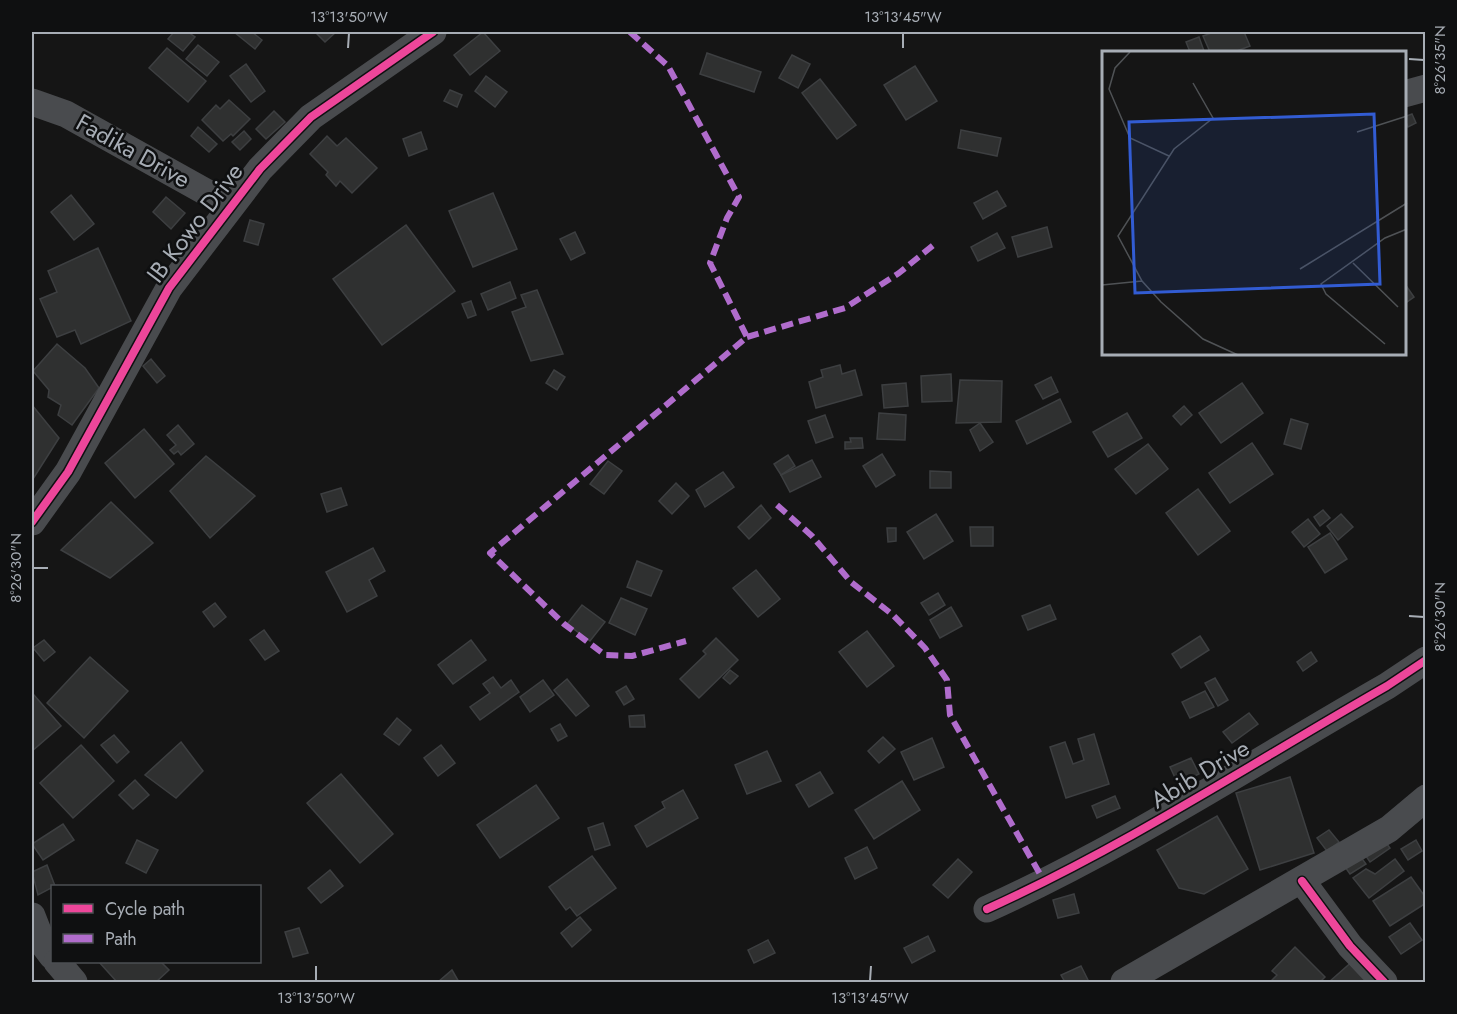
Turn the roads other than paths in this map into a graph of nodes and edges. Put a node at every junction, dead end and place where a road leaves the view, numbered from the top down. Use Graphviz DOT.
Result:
graph roads {
  1 [pos="433,32"];
  2 [pos="1425,88"];
  3 [pos="1406,93"];
  4 [pos="32,102"];
  5 [pos="231,206"];
  6 [pos="32,522"];
  7 [pos="1425,660"];
  8 [pos="1425,798"];
  9 [pos="1302,881"];
  10 [pos="987,909"];
  11 [pos="32,916"];
  12 [pos="46,952"];
  13 [pos="56,963"];
  14 [pos="74,982"];
  15 [pos="1124,982"];
  16 [pos="1384,982"];
  1 -- 5 [label="street, IB Kowo Drive"];
  2 -- 3 [label="street"];
  4 -- 5 [label="street, Fadika Drive"];
  5 -- 6 [label="street, IB Kowo Drive"];
  7 -- 10 [label="street, Abib Drive"];
  8 -- 9 [label="street"];
  9 -- 15 [label="street"];
  9 -- 16 [label="street"];
  11 -- 12 [label="street"];
  13 -- 14 [label="street"];
}
